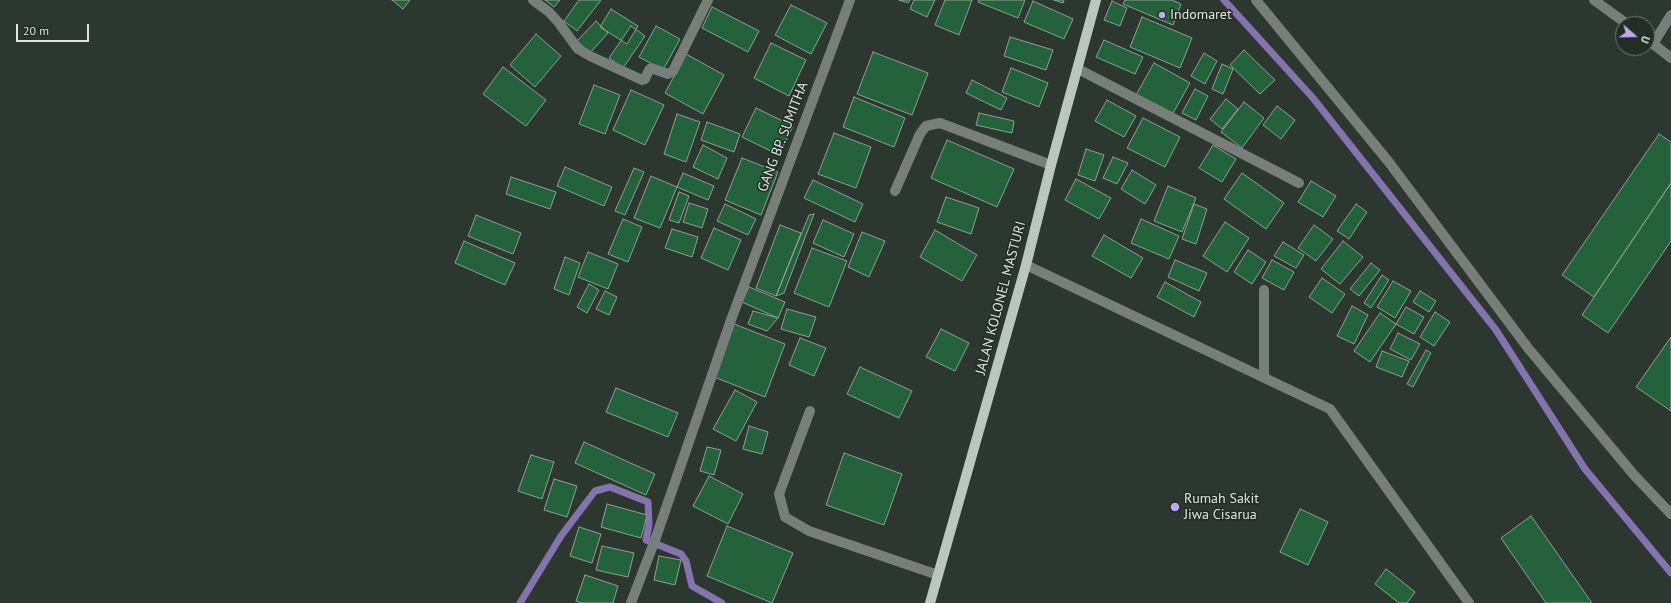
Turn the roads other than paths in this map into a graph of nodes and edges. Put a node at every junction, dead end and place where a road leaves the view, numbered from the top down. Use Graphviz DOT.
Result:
graph roads {
  1 [pos="533,0"];
  2 [pos="708,0"];
  3 [pos="850,0"];
  4 [pos="1096,0"];
  5 [pos="1256,0"];
  6 [pos="1594,0"];
  7 [pos="1671,15"];
  8 [pos="1616,16"];
  9 [pos="1655,35"];
  10 [pos="1655,45"];
  11 [pos="1671,58"];
  12 [pos="1078,69"];
  13 [pos="1051,165"];
  14 [pos="1299,183"];
  15 [pos="894,191"];
  16 [pos="1026,265"];
  17 [pos="1264,290"];
  18 [pos="1264,378"];
  19 [pos="810,411"];
  20 [pos="1671,514"];
  21 [pos="938,575"];
  22 [pos="631,603"];
  23 [pos="930,603"];
  24 [pos="1469,603"];
  1 -- 2 [label="street"];
  3 -- 22 [label="street, GANG BP. SUMITHA"];
  4 -- 12 [label="main road, JALAN KOLONEL MASTURI"];
  5 -- 20 [label="street"];
  6 -- 8 [label="street"];
  7 -- 9 [label="street"];
  10 -- 11 [label="street"];
  12 -- 13 [label="main road, JALAN KOLONEL MASTURI"];
  12 -- 14 [label="street"];
  13 -- 15 [label="street"];
  13 -- 16 [label="main road, JALAN KOLONEL MASTURI"];
  16 -- 18 [label="street"];
  16 -- 21 [label="main road, JALAN KOLONEL MASTURI"];
  17 -- 18 [label="street"];
  18 -- 24 [label="street"];
  19 -- 21 [label="street"];
  21 -- 23 [label="main road, JALAN KOLONEL MASTURI"];
}
